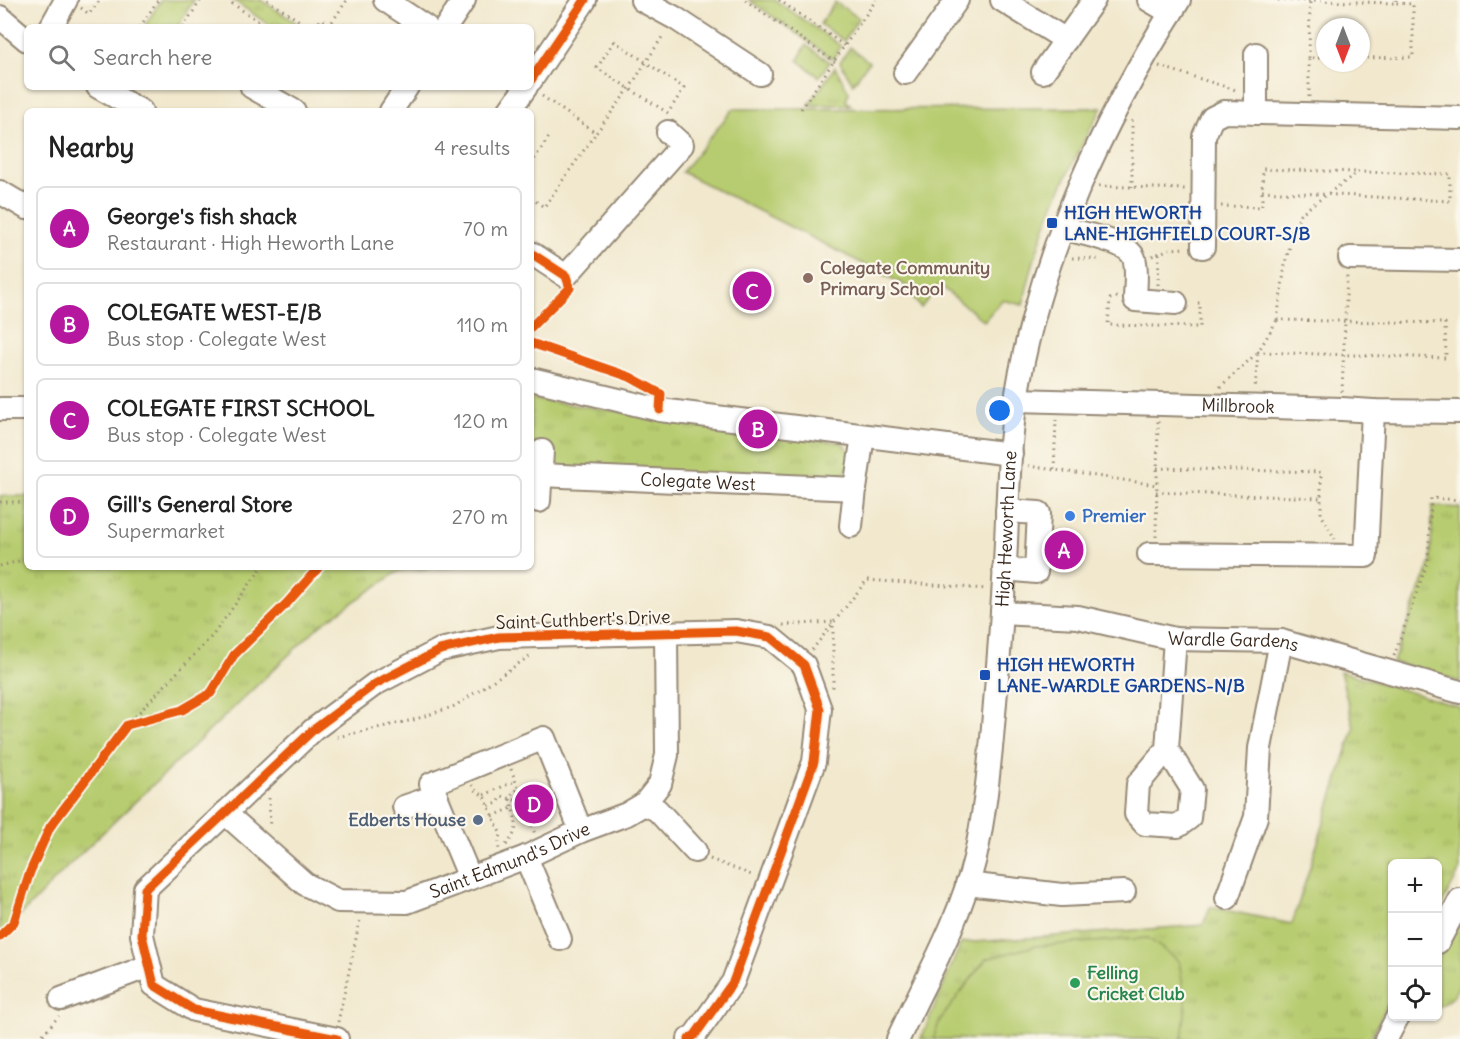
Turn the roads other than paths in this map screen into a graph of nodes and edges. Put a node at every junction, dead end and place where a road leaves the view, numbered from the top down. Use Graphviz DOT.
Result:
graph roads {
  1 [pos="385,0"];
  2 [pos="464,0"];
  3 [pos="585,0"];
  4 [pos="642,0"];
  5 [pos="957,0"];
  6 [pos="1002,0"];
  7 [pos="1094,0"];
  8 [pos="1149,0"];
  9 [pos="71,2"];
  10 [pos="1175,6"];
  11 [pos="0,17"];
  12 [pos="53,24"];
  13 [pos="421,24"];
  14 [pos="448,24"];
  15 [pos="24,37"];
  16 [pos="1066,40"];
  17 [pos="1256,54"];
  18 [pos="1043,72"];
  19 [pos="905,73"];
  20 [pos="760,74"];
  21 [pos="534,84"];
  22 [pos="257,90"];
  23 [pos="405,90"];
  24 [pos="529,90"];
  25 [pos="103,97"];
  26 [pos="1256,105"];
  27 [pos="133,108"];
  28 [pos="289,108"];
  29 [pos="393,108"];
  30 [pos="512,108"];
  31 [pos="1460,118"];
  32 [pos="668,132"];
  33 [pos="0,192"];
  34 [pos="24,206"];
  35 [pos="1062,228"];
  36 [pos="1203,247"];
  37 [pos="534,255"];
  38 [pos="1350,258"];
  39 [pos="1460,260"];
  40 [pos="1167,303"];
  41 [pos="534,380"];
  42 [pos="1016,400"];
  43 [pos="0,409"];
  44 [pos="24,409"];
  45 [pos="1373,411"];
  46 [pos="1460,412"];
  47 [pos="863,436"];
  48 [pos="542,451"];
  49 [pos="1010,459"];
  50 [pos="540,475"];
  51 [pos="855,489"];
  52 [pos="539,501"];
  53 [pos="1007,511"];
  54 [pos="851,526"];
  55 [pos="1152,554"];
  56 [pos="1004,579"];
  57 [pos="1002,613"];
  58 [pos="666,633"];
  59 [pos="1175,639"];
  60 [pos="1281,641"];
  61 [pos="1460,692"];
  62 [pos="1167,749"];
  63 [pos="435,796"];
  64 [pos="644,804"];
  65 [pos="404,807"];
  66 [pos="225,813"];
  67 [pos="580,831"];
  68 [pos="695,851"];
  69 [pos="511,857"];
  70 [pos="470,878"];
  71 [pos="968,884"];
  72 [pos="1124,892"];
  73 [pos="1227,898"];
  74 [pos="1460,900"];
  75 [pos="1442,933"];
  76 [pos="560,939"];
  77 [pos="149,966"];
  78 [pos="61,999"];
  79 [pos="1396,1021"];
  80 [pos="336,1039"];
  81 [pos="688,1039"];
  82 [pos="898,1039"];
  83 [pos="1386,1039"];
  1 -- 13 [label="street"];
  2 -- 14 [label="street"];
  3 -- 21 [label="street"];
  4 -- 20 [label="street"];
  5 -- 19 [label="street"];
  6 -- 16 [label="street"];
  7 -- 16 [label="street"];
  8 -- 10 [label="street"];
  9 -- 12 [label="street"];
  10 -- 35 [label="street, High Heworth Lane"];
  11 -- 15 [label="street"];
  16 -- 18 [label="street"];
  17 -- 26 [label="street"];
  22 -- 28 [label="street"];
  23 -- 29 [label="street"];
  24 -- 30 [label="street"];
  25 -- 27 [label="street"];
  26 -- 31 [label="street"];
  26 -- 36 [label="street"];
  32 -- 37 [label="street"];
  33 -- 34 [label="street"];
  35 -- 40 [label="street"];
  35 -- 42 [label="street, High Heworth Lane"];
  38 -- 39 [label="street"];
  41 -- 47 [label="street"];
  42 -- 45 [label="street, Millbrook"];
  42 -- 49 [label="street, High Heworth Lane"];
  43 -- 44 [label="street"];
  45 -- 46 [label="street, Millbrook"];
  45 -- 55 [label="street"];
  47 -- 49 [label="street"];
  47 -- 51 [label="street"];
  48 -- 50 [label="street"];
  49 -- 53 [label="street, High Heworth Lane"];
  50 -- 51 [label="street, Colegate West"];
  50 -- 52 [label="street"];
  51 -- 54 [label="street"];
  53 -- 56 [label="street, High Heworth Lane"];
  53 -- 56 [label="street"];
  56 -- 57 [label="street, High Heworth Lane"];
  57 -- 59 [label="street, Wardle Gardens"];
  57 -- 71 [label="street, High Heworth Lane"];
  58 -- 64 [label="street, Saint Edmund's Drive"];
  58 -- 66 [label="street, Saint Cuthbert's Drive"];
  58 -- 81 [label="street, Saint Cuthbert's Drive"];
  59 -- 60 [label="street, Wardle Gardens"];
  59 -- 62 [label="street"];
  60 -- 61 [label="street, Wardle Gardens"];
  60 -- 73 [label="street"];
  63 -- 65 [label="street"];
  63 -- 67 [label="street"];
  63 -- 70 [label="street"];
  64 -- 67 [label="street, Saint Edmund's Drive"];
  64 -- 68 [label="street"];
  66 -- 70 [label="street, Saint Edmund's Drive"];
  66 -- 77 [label="street, Saint Cuthbert's Drive"];
  67 -- 69 [label="street, Saint Edmund's Drive"];
  69 -- 70 [label="street, Saint Edmund's Drive"];
  69 -- 76 [label="street"];
  71 -- 72 [label="street"];
  71 -- 82 [label="street, High Heworth Lane"];
  74 -- 75 [label="street"];
  77 -- 78 [label="street"];
  77 -- 80 [label="street, Saint Cuthbert's Drive"];
  79 -- 83 [label="street"];
}
